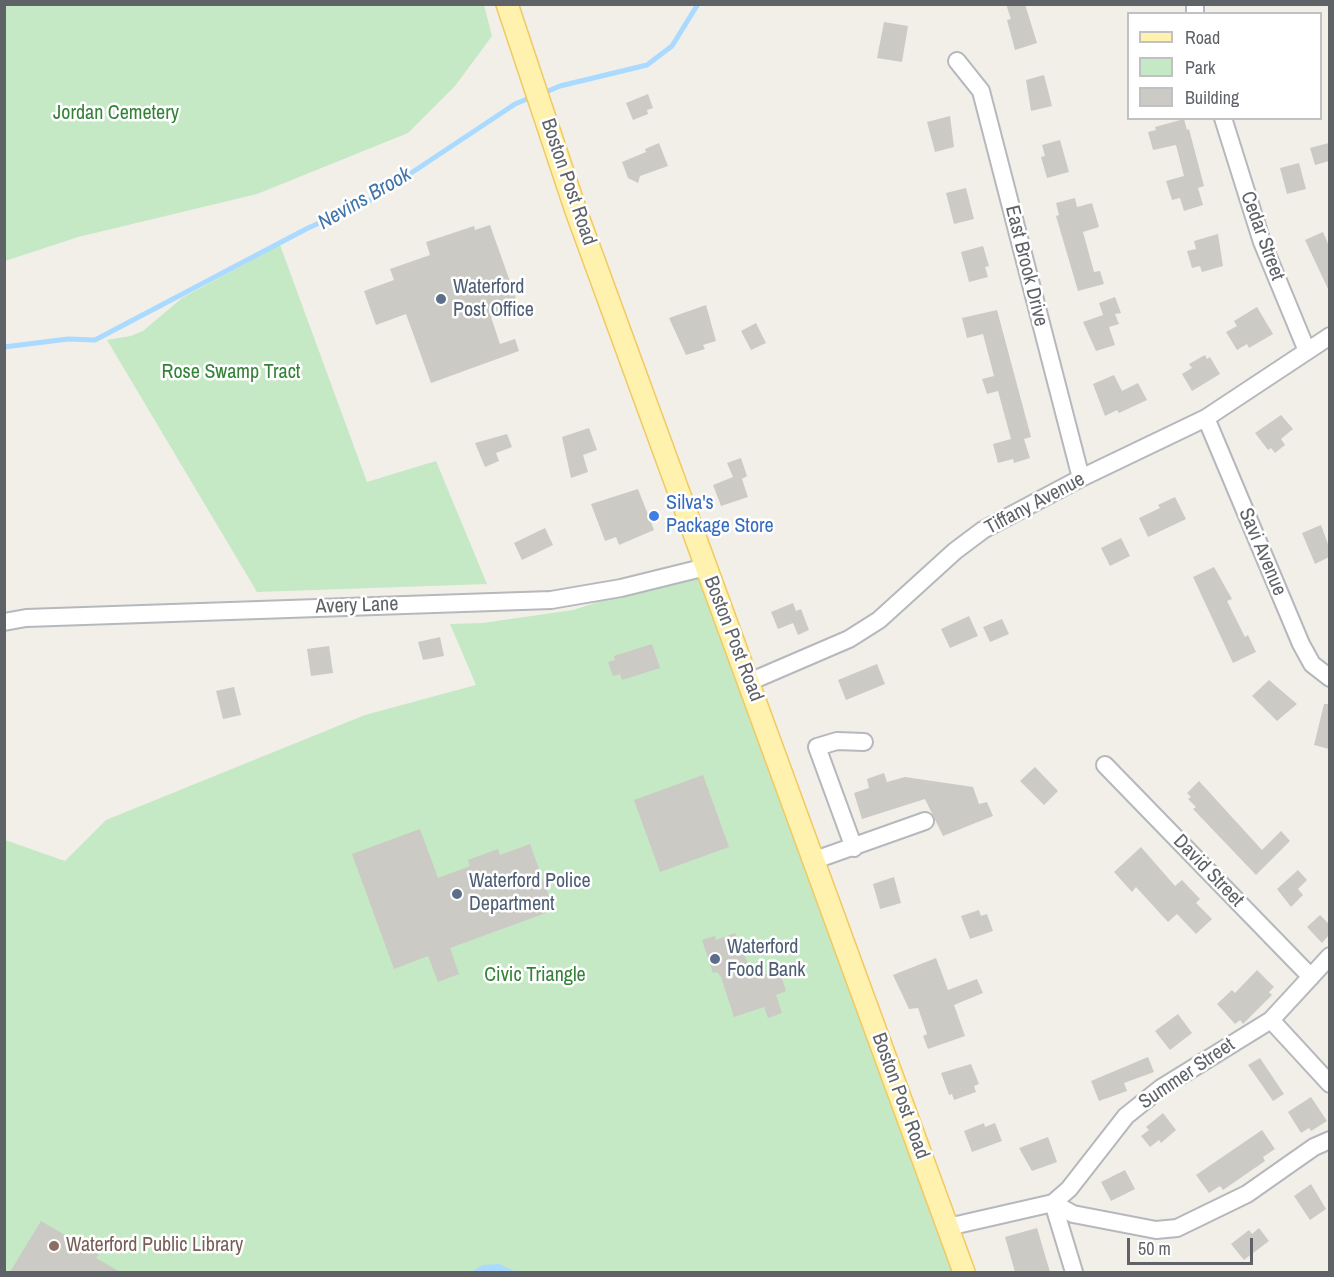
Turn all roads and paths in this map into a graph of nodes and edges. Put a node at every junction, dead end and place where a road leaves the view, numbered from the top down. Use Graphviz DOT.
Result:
graph roads {
  1 [pos="507,4"];
  2 [pos="957,61"];
  3 [pos="1224,120"];
  4 [pos="1329,336"];
  5 [pos="1307,351"];
  6 [pos="1206,418"];
  7 [pos="1081,478"];
  8 [pos="706,567"];
  9 [pos="4,622"];
  10 [pos="1329,678"];
  11 [pos="749,682"];
  12 [pos="864,742"];
  13 [pos="1105,765"];
  14 [pos="925,821"];
  15 [pos="854,848"];
  16 [pos="815,861"];
  17 [pos="1329,956"];
  18 [pos="1311,977"];
  19 [pos="1270,1020"];
  20 [pos="1329,1084"];
  21 [pos="1329,1140"];
  22 [pos="1053,1203"];
  23 [pos="948,1227"];
  24 [pos="964,1272"];
  25 [pos="1074,1272"];
  1 -- 8 [label="main road, Boston Post Road"];
  2 -- 7 [label="street, East Brook Drive"];
  3 -- 5 [label="street, Cedar Street"];
  4 -- 5 [label="street, Tiffany Avenue"];
  5 -- 6 [label="street, Tiffany Avenue"];
  6 -- 7 [label="street, Tiffany Avenue"];
  6 -- 10 [label="street, Savi Avenue"];
  7 -- 11 [label="street, Tiffany Avenue"];
  8 -- 9 [label="street, Avery Lane"];
  8 -- 11 [label="main road, Boston Post Road"];
  11 -- 16 [label="main road, Boston Post Road"];
  12 -- 15 [label="street"];
  13 -- 18 [label="street, David Street"];
  14 -- 15 [label="street"];
  15 -- 16 [label="street"];
  16 -- 23 [label="main road, Boston Post Road"];
  17 -- 18 [label="street, Summer Street"];
  18 -- 19 [label="street, Summer Street"];
  19 -- 20 [label="street"];
  19 -- 22 [label="street, Summer Street"];
  21 -- 22 [label="street"];
  22 -- 23 [label="street"];
  22 -- 25 [label="street"];
  23 -- 24 [label="main road, Boston Post Road"];
}
